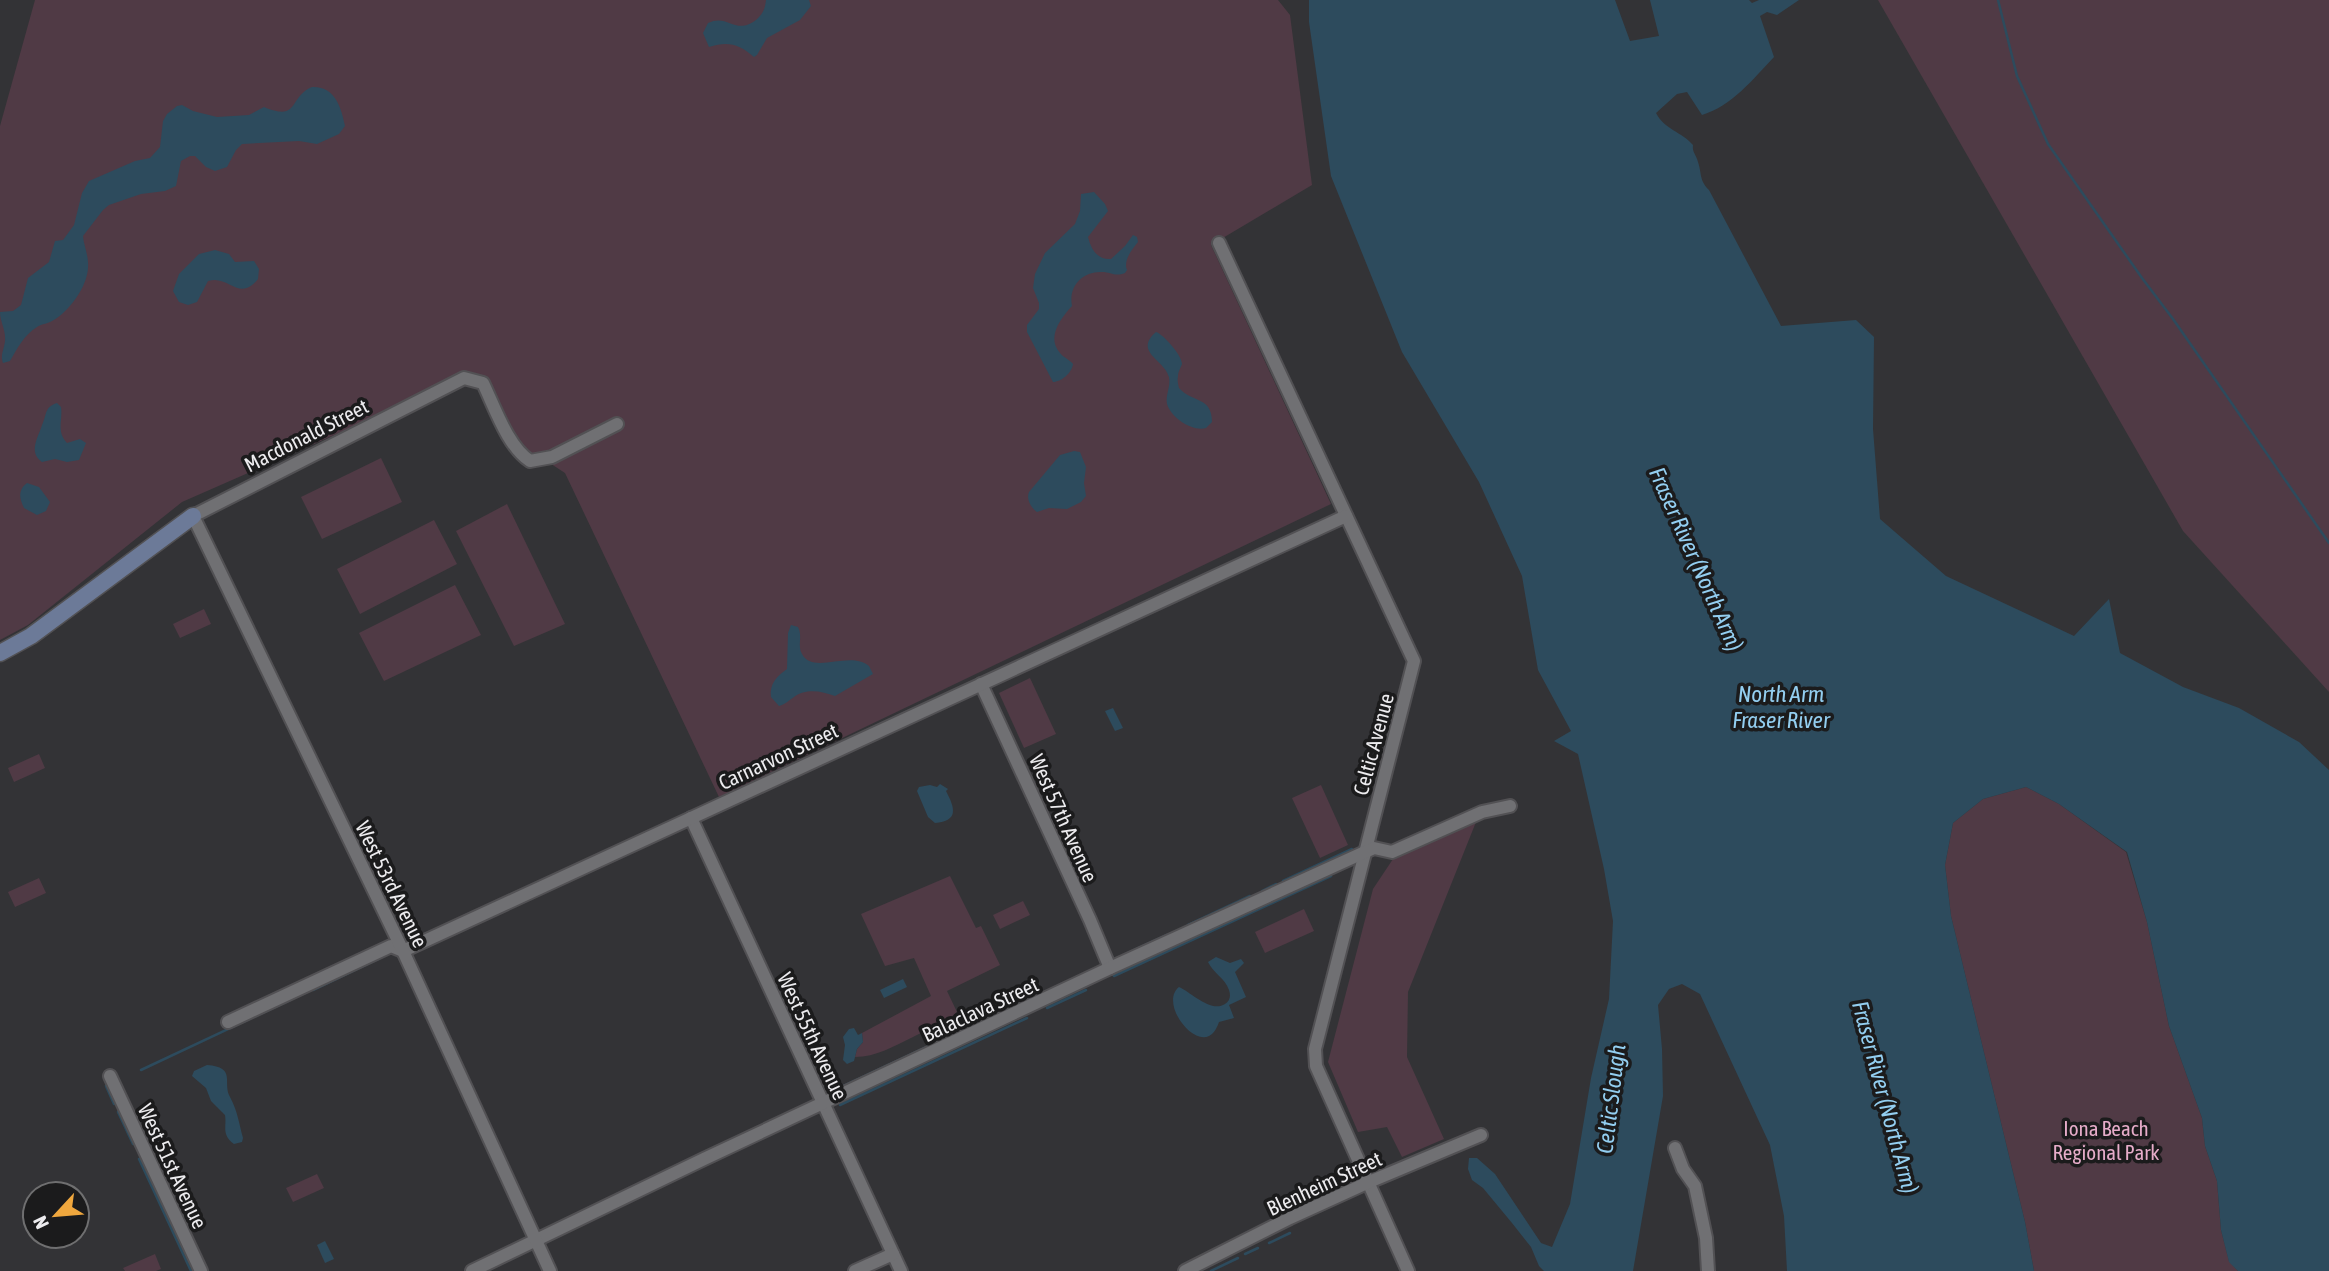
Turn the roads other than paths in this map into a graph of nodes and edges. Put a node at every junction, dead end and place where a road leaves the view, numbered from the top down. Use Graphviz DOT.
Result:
graph roads {
  1 [pos="1219,243"];
  2 [pos="617,424"];
  3 [pos="193,516"];
  4 [pos="1346,516"];
  5 [pos="0,653"];
  6 [pos="981,684"];
  7 [pos="1510,806"];
  8 [pos="691,818"];
  9 [pos="1365,852"];
  10 [pos="404,951"];
  11 [pos="1110,968"];
  12 [pos="228,1022"];
  13 [pos="110,1076"];
  14 [pos="823,1104"];
  15 [pos="1481,1135"];
  16 [pos="1675,1148"];
  17 [pos="1369,1182"];
  18 [pos="536,1241"];
  19 [pos="893,1254"];
  20 [pos="201,1271"];
  21 [pos="472,1271"];
  22 [pos="550,1271"];
  23 [pos="855,1271"];
  24 [pos="901,1271"];
  25 [pos="1185,1271"];
  26 [pos="1408,1271"];
  27 [pos="1708,1271"];
  1 -- 4 [label="street, Celtic Avenue"];
  2 -- 3 [label="street, Macdonald Street"];
  3 -- 5 [label="street, Macdonald Street"];
  3 -- 10 [label="street, West 53rd Avenue"];
  4 -- 6 [label="street, Carnarvon Street"];
  4 -- 9 [label="street, Celtic Avenue"];
  6 -- 8 [label="street, Carnarvon Street"];
  6 -- 11 [label="street, West 57th Avenue"];
  7 -- 9 [label="street, Balaclava Street"];
  8 -- 10 [label="street, Carnarvon Street"];
  8 -- 14 [label="street, West 55th Avenue"];
  9 -- 11 [label="street, Balaclava Street"];
  9 -- 17 [label="street, Celtic Avenue"];
  10 -- 12 [label="street, Carnarvon Street"];
  10 -- 18 [label="street, West 53rd Avenue"];
  11 -- 14 [label="street, Balaclava Street"];
  13 -- 20 [label="street, West 51st Avenue"];
  14 -- 18 [label="street, Balaclava Street"];
  14 -- 19 [label="street, West 55th Avenue"];
  15 -- 17 [label="street, Blenheim Street"];
  16 -- 27 [label="street"];
  17 -- 25 [label="street, Blenheim Street"];
  17 -- 26 [label="street, Celtic Avenue"];
  18 -- 21 [label="street, Balaclava Street"];
  18 -- 22 [label="street, West 53rd Avenue"];
  19 -- 23 [label="street"];
  19 -- 24 [label="street, West 55th Avenue"];
}
